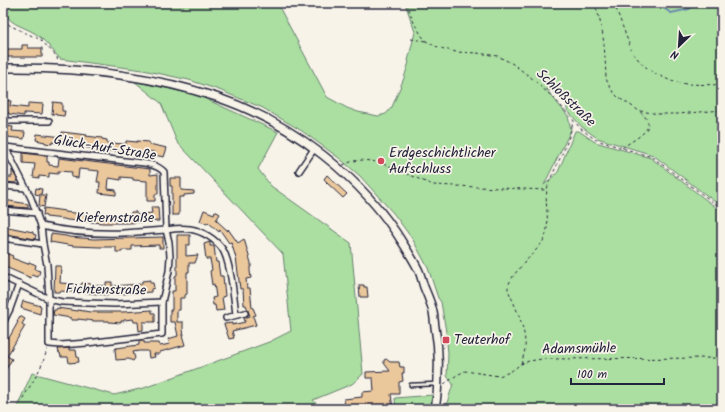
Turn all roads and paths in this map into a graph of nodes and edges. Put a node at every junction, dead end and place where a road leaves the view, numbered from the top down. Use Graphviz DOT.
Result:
graph roads {
  1 [pos="407,3"];
  2 [pos="594,3"];
  3 [pos="614,3"];
  4 [pos="3,15"];
  5 [pos="411,39"];
  6 [pos="426,41"];
  7 [pos="58,64"];
  8 [pos="3,68"];
  9 [pos="722,85"];
  10 [pos="722,110"];
  11 [pos="639,111"];
  12 [pos="3,120"];
  13 [pos="573,120"];
  14 [pos="49,121"];
  15 [pos="4,145"];
  16 [pos="622,148"];
  17 [pos="314,149"];
  18 [pos="340,169"];
  19 [pos="299,171"];
  20 [pos="3,186"];
  21 [pos="26,188"];
  22 [pos="547,190"];
  23 [pos="722,209"];
  24 [pos="3,210"];
  25 [pos="37,213"];
  26 [pos="41,226"];
  27 [pos="166,230"];
  28 [pos="3,238"];
  29 [pos="43,244"];
  30 [pos="3,277"];
  31 [pos="19,284"];
  32 [pos="49,299"];
  33 [pos="162,302"];
  34 [pos="245,313"];
  35 [pos="236,315"];
  36 [pos="226,318"];
  37 [pos="3,324"];
  38 [pos="49,344"];
  39 [pos="722,358"];
  40 [pos="521,364"];
  41 [pos="441,384"];
  42 [pos="411,385"];
  43 [pos="17,409"];
  44 [pos="435,409"];
  1 -- 6 [label="path"];
  2 -- 11 [label="path"];
  3 -- 9 [label="path"];
  4 -- 7 [label="path"];
  5 -- 6 [label="path, Schloßstraße"];
  6 -- 13 [label="path, Schloßstraße"];
  8 -- 17 [label="main road"];
  10 -- 11 [label="path"];
  11 -- 16 [label="path"];
  12 -- 14 [label="street"];
  13 -- 16 [label="path, Schloßstraße"];
  13 -- 22 [label="path"];
  15 -- 21 [label="street"];
  15 -- 27 [label="street, Glück-Auf-Straße"];
  16 -- 23 [label="path, Schloßstraße"];
  17 -- 18 [label="main road"];
  17 -- 19 [label="street"];
  18 -- 22 [label="path"];
  18 -- 41 [label="main road"];
  20 -- 21 [label="street"];
  21 -- 25 [label="street"];
  22 -- 40 [label="path"];
  24 -- 25 [label="street"];
  25 -- 26 [label="street"];
  26 -- 27 [label="street, Kiefernstraße"];
  26 -- 29 [label="street"];
  27 -- 33 [label="street, Glück-Auf-Straße"];
  27 -- 35 [label="street, Kiefernstraße"];
  28 -- 29 [label="street"];
  29 -- 32 [label="street"];
  30 -- 31 [label="street, Fichtenstraße"];
  31 -- 32 [label="street, Fichtenstraße"];
  31 -- 37 [label="street"];
  32 -- 33 [label="street, Fichtenstraße"];
  32 -- 38 [label="street"];
  33 -- 38 [label="street, Glück-Auf-Straße"];
  34 -- 35 [label="street"];
  35 -- 36 [label="street"];
  38 -- 43 [label="path"];
  39 -- 40 [label="path, Adamsmühle"];
  40 -- 41 [label="path, Adamsmühle"];
  41 -- 42 [label="lane"];
  41 -- 44 [label="main road"];
}
